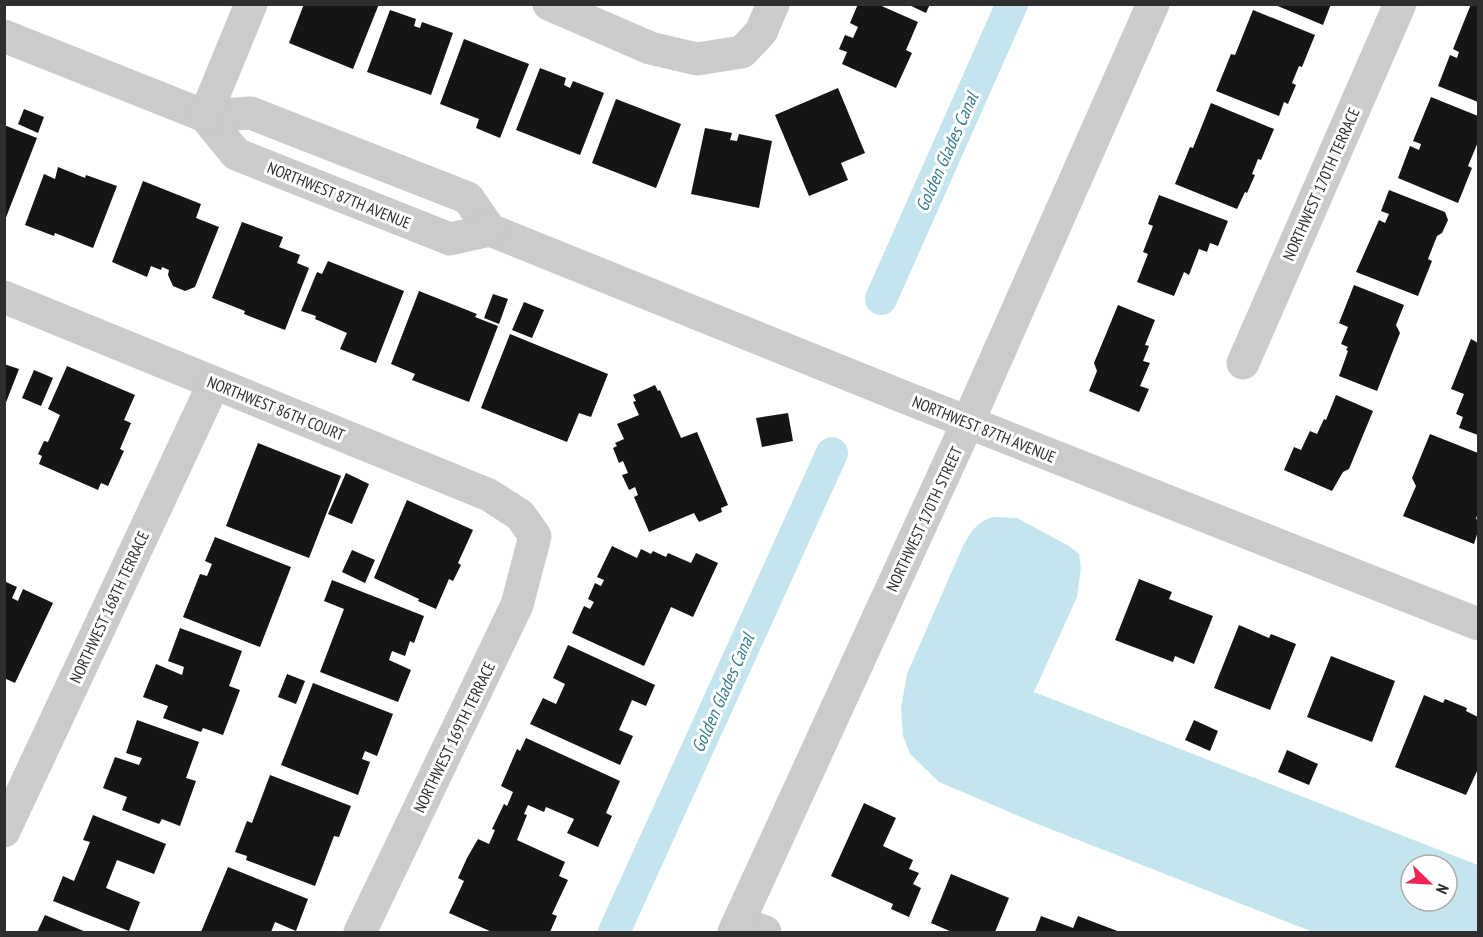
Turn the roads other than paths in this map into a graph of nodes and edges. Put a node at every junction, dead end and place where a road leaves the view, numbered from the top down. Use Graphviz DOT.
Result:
graph roads {
  1 [pos="251,4"];
  2 [pos="549,4"];
  3 [pos="773,4"];
  4 [pos="1153,4"];
  5 [pos="1400,4"];
  6 [pos="4,36"];
  7 [pos="205,116"];
  8 [pos="490,230"];
  9 [pos="4,297"];
  10 [pos="1243,363"];
  11 [pos="214,383"];
  12 [pos="968,422"];
  13 [pos="535,536"];
  14 [pos="1479,624"];
  15 [pos="4,831"];
  16 [pos="746,929"];
  17 [pos="360,933"];
  1 -- 7 [label="street"];
  2 -- 3 [label="street"];
  4 -- 12 [label="street, NORTHWEST 170TH STREET"];
  5 -- 10 [label="street, NORTHWEST 170TH TERRACE"];
  6 -- 7 [label="street, NORTHWEST 87TH AVENUE"];
  7 -- 8 [label="street, NORTHWEST 87TH AVENUE"];
  7 -- 8 [label="street, NORTHWEST 87TH AVENUE"];
  8 -- 12 [label="street, NORTHWEST 87TH AVENUE"];
  9 -- 11 [label="street, NORTHWEST 86TH COURT"];
  11 -- 13 [label="street, NORTHWEST 86TH COURT"];
  11 -- 15 [label="street, NORTHWEST 168TH TERRACE"];
  12 -- 14 [label="street, NORTHWEST 87TH AVENUE"];
  12 -- 16 [label="street, NORTHWEST 170TH STREET"];
  13 -- 17 [label="street, NORTHWEST 169TH TERRACE"];
}
